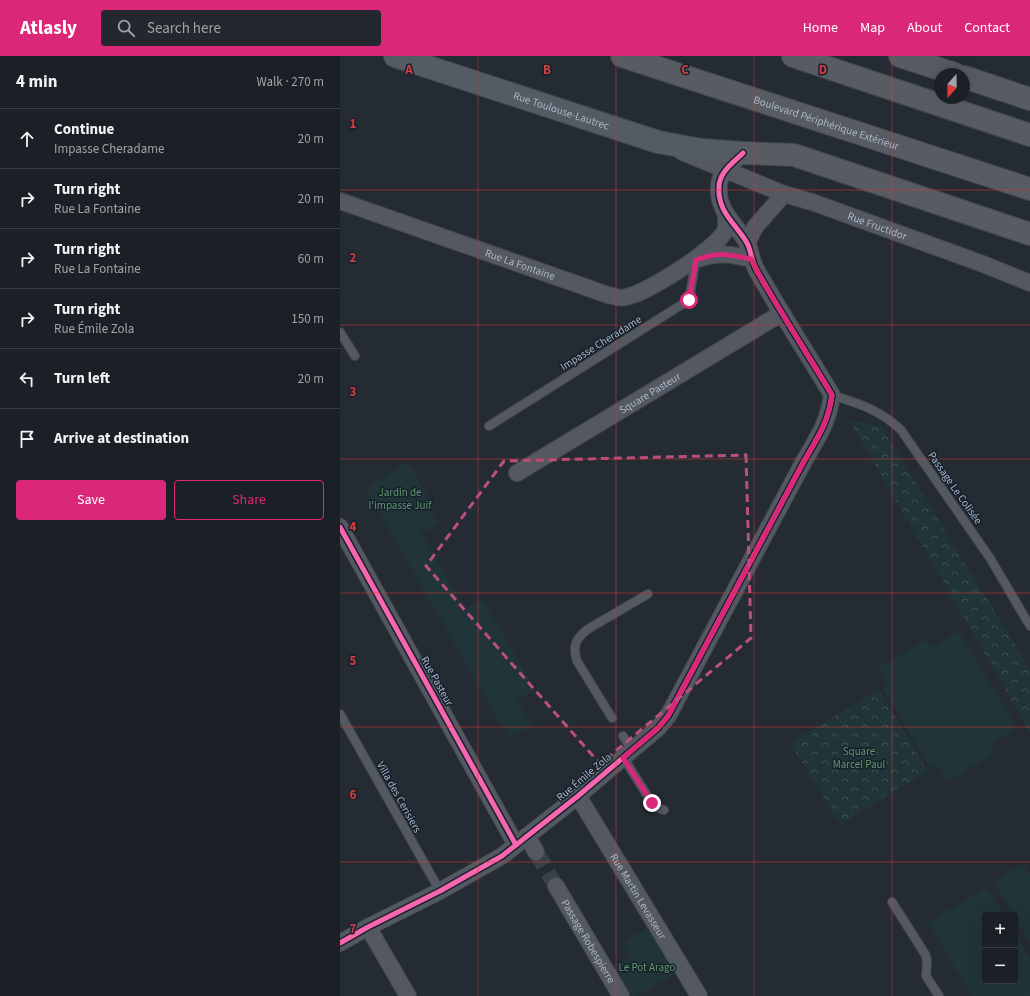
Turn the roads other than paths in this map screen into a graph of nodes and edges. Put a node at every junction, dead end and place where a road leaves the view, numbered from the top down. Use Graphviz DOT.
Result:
graph roads {
  1 [pos="395,56"];
  2 [pos="622,56"];
  3 [pos="793,56"];
  4 [pos="900,56"];
  5 [pos="937,68"];
  6 [pos="970,79"];
  7 [pos="1030,99"];
  8 [pos="1030,135"];
  9 [pos="658,142"];
  10 [pos="743,153"];
  11 [pos="725,171"];
  12 [pos="1030,189"];
  13 [pos="784,194"];
  14 [pos="340,200"];
  15 [pos="726,216"];
  16 [pos="1030,234"];
  17 [pos="749,251"];
  18 [pos="696,260"];
  19 [pos="1030,283"];
  20 [pos="782,313"];
  21 [pos="340,332"];
  22 [pos="355,356"];
  23 [pos="832,395"];
  24 [pos="489,426"];
  25 [pos="517,472"];
  26 [pos="340,527"];
  27 [pos="648,594"];
  28 [pos="1030,626"];
  29 [pos="340,714"];
  30 [pos="612,718"];
  31 [pos="623,736"];
  32 [pos="627,754"];
  33 [pos="578,796"];
  34 [pos="664,810"];
  35 [pos="521,841"];
  36 [pos="536,852"];
  37 [pos="556,886"];
  38 [pos="440,891"];
  39 [pos="892,902"];
  40 [pos="368,927"];
  41 [pos="340,943"];
  42 [pos="408,996"];
  43 [pos="621,996"];
  44 [pos="699,996"];
  45 [pos="939,996"];
  1 -- 9 [label="main road, Rue Toulouse-Lautrec"];
  2 -- 12 [label="highway, Boulevard Périphérique Extérieur"];
  3 -- 8 [label="highway"];
  4 -- 5 [label="highway"];
  6 -- 7 [label="highway"];
  9 -- 10 [label="main road"];
  9 -- 11 [label="street, Rue Toulouse-Lautrec"];
  10 -- 11 [label="street, Rue La Fontaine"];
  10 -- 16 [label="highway"];
  11 -- 13 [label="street, Rue Fructidor"];
  11 -- 15 [label="street, Rue La Fontaine"];
  13 -- 17 [label="street"];
  13 -- 19 [label="street, Rue Fructidor"];
  14 -- 18 [label="street, Rue La Fontaine"];
  15 -- 17 [label="street, Rue La Fontaine"];
  15 -- 18 [label="street, Rue La Fontaine"];
  17 -- 18 [label="street, Rue La Fontaine"];
  17 -- 20 [label="street, Rue La Fontaine"];
  18 -- 24 [label="lane, Impasse Cheradame"];
  20 -- 23 [label="street, Rue La Fontaine"];
  20 -- 25 [label="street, Square Pasteur"];
  21 -- 22 [label="lane"];
  23 -- 28 [label="lane, Passage Le Colisée"];
  23 -- 32 [label="street, Rue Émile Zola"];
  26 -- 35 [label="street, Rue Pasteur"];
  27 -- 30 [label="lane"];
  29 -- 38 [label="lane, Villa des Cerisiers"];
  31 -- 32 [label="lane"];
  32 -- 33 [label="street, Rue Émile Zola"];
  32 -- 34 [label="lane"];
  33 -- 35 [label="street, Rue Émile Zola"];
  33 -- 44 [label="street, Rue Martin Levasseur"];
  35 -- 36 [label="street"];
  35 -- 38 [label="street, Rue Émile Zola"];
  37 -- 43 [label="street, Passage Robespierre"];
  38 -- 40 [label="street, Rue Émile Zola"];
  39 -- 45 [label="lane"];
  40 -- 41 [label="street, Rue Émile Zola"];
  40 -- 42 [label="street"];
}
